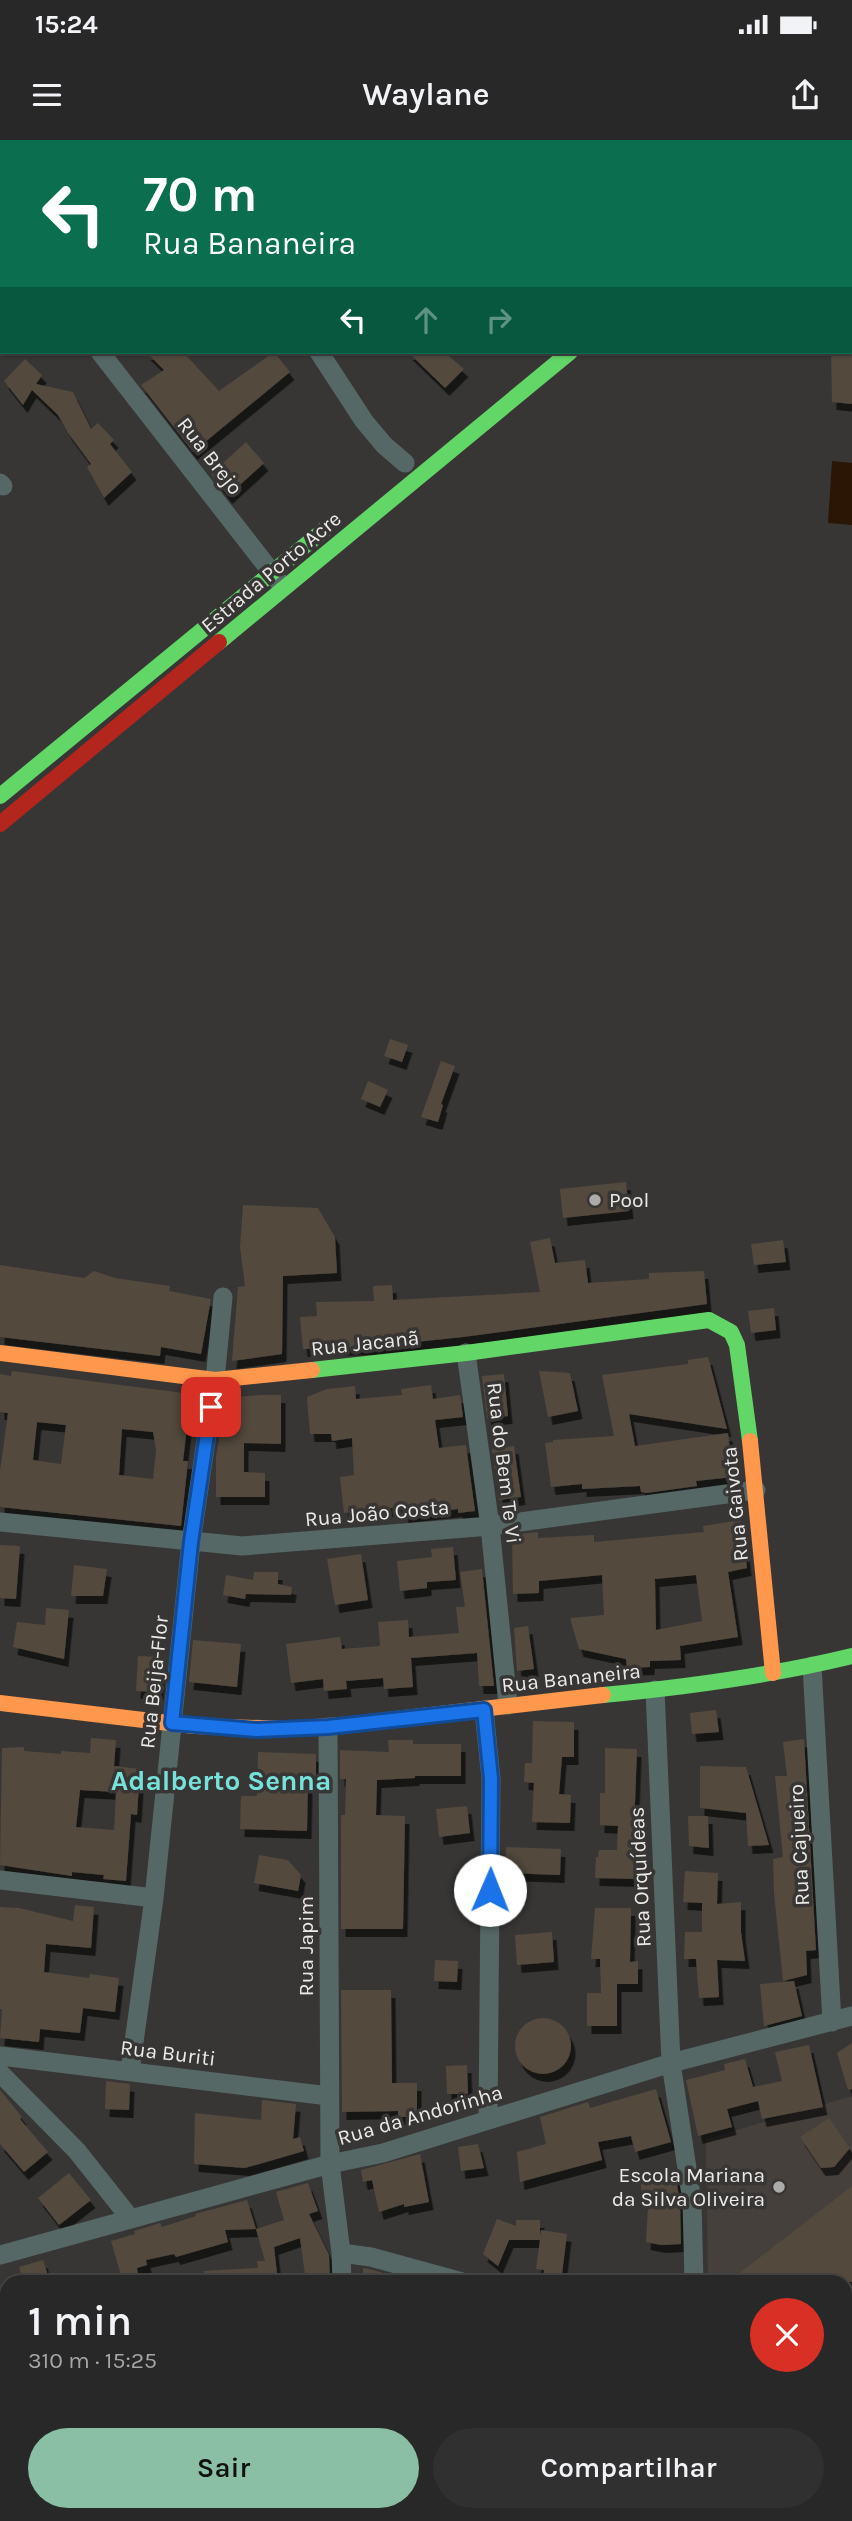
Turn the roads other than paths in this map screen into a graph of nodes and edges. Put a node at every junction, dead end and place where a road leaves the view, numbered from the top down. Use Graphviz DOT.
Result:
graph roads {
  1 [pos="102,354"];
  2 [pos="320,354"];
  3 [pos="563,354"];
  4 [pos="546,359"];
  5 [pos="405,464"];
  6 [pos="333,523"];
  7 [pos="278,581"];
  8 [pos="0,796"];
  9 [pos="0,824"];
  10 [pos="223,1297"];
  11 [pos="731,1332"];
  12 [pos="0,1353"];
  13 [pos="466,1353"];
  14 [pos="215,1380"];
  15 [pos="756,1490"];
  16 [pos="0,1522"];
  17 [pos="490,1526"];
  18 [pos="191,1542"];
  19 [pos="852,1656"];
  20 [pos="812,1666"];
  21 [pos="773,1673"];
  22 [pos="655,1690"];
  23 [pos="0,1703"];
  24 [pos="508,1705"];
  25 [pos="484,1710"];
  26 [pos="172,1723"];
  27 [pos="328,1727"];
  28 [pos="0,1881"];
  29 [pos="154,1898"];
  30 [pos="852,2016"];
  31 [pos="832,2022"];
  32 [pos="0,2056"];
  33 [pos="671,2063"];
  34 [pos="130,2071"];
  35 [pos="0,2073"];
  36 [pos="329,2096"];
  37 [pos="488,2120"];
  38 [pos="330,2164"];
  39 [pos="130,2218"];
  40 [pos="341,2253"];
  41 [pos="0,2255"];
  42 [pos="342,2275"];
  43 [pos="435,2275"];
  44 [pos="694,2275"];
  1 -- 7 [label="street, Rua Brejo"];
  2 -- 5 [label="street"];
  3 -- 4 [label="street, Estrada Porto Acre"];
  4 -- 7 [label="street, Estrada Porto Acre"];
  6 -- 7 [label="street, Estrada Porto Acre"];
  7 -- 8 [label="street, Estrada Porto Acre"];
  7 -- 9 [label="street, Estrada Porto Acre"];
  10 -- 14 [label="street, Rua Beija-Flor"];
  11 -- 13 [label="street, Rua Jacanã"];
  11 -- 15 [label="street, Rua Gaivota"];
  12 -- 14 [label="street, Rua Jacanã"];
  13 -- 14 [label="street, Rua Jacanã"];
  13 -- 17 [label="street, Rua do Bem Te Vi"];
  14 -- 18 [label="street, Rua Beija-Flor"];
  15 -- 17 [label="street, Rua João Costa"];
  15 -- 21 [label="street, Rua Gaivota"];
  16 -- 18 [label="street, Rua João Costa"];
  17 -- 18 [label="street, Rua João Costa"];
  17 -- 24 [label="street, Rua do Bem Te Vi"];
  18 -- 26 [label="street, Rua Beija-Flor"];
  19 -- 20 [label="street, Rua Bananeira"];
  20 -- 21 [label="street, Rua Bananeira"];
  20 -- 31 [label="street, Rua Cajueiro"];
  21 -- 22 [label="street, Rua Bananeira"];
  22 -- 24 [label="street, Rua Bananeira"];
  22 -- 33 [label="street, Rua Orquídeas"];
  23 -- 26 [label="street, Rua Bananeira"];
  24 -- 25 [label="street, Rua Bananeira"];
  25 -- 27 [label="street, Rua Bananeira"];
  25 -- 37 [label="street"];
  26 -- 27 [label="street, Rua Bananeira"];
  26 -- 29 [label="street, Rua Beija-Flor"];
  27 -- 36 [label="street, Rua Japim"];
  28 -- 29 [label="street"];
  29 -- 34 [label="street, Rua Beija-Flor"];
  30 -- 31 [label="street, Rua da Andorinha"];
  31 -- 33 [label="street, Rua da Andorinha"];
  32 -- 34 [label="street, Rua Buriti"];
  33 -- 37 [label="street, Rua da Andorinha"];
  33 -- 44 [label="street, Rua Orquídeas"];
  34 -- 36 [label="street, Rua Buriti"];
  35 -- 39 [label="street"];
  36 -- 38 [label="street, Rua Japim"];
  37 -- 38 [label="street, Rua da Andorinha"];
  38 -- 39 [label="street, Rua da Andorinha"];
  38 -- 40 [label="street, Rua Japim"];
  39 -- 41 [label="street, Rua da Andorinha"];
  40 -- 42 [label="street, Rua Japim"];
  40 -- 43 [label="street"];
}
